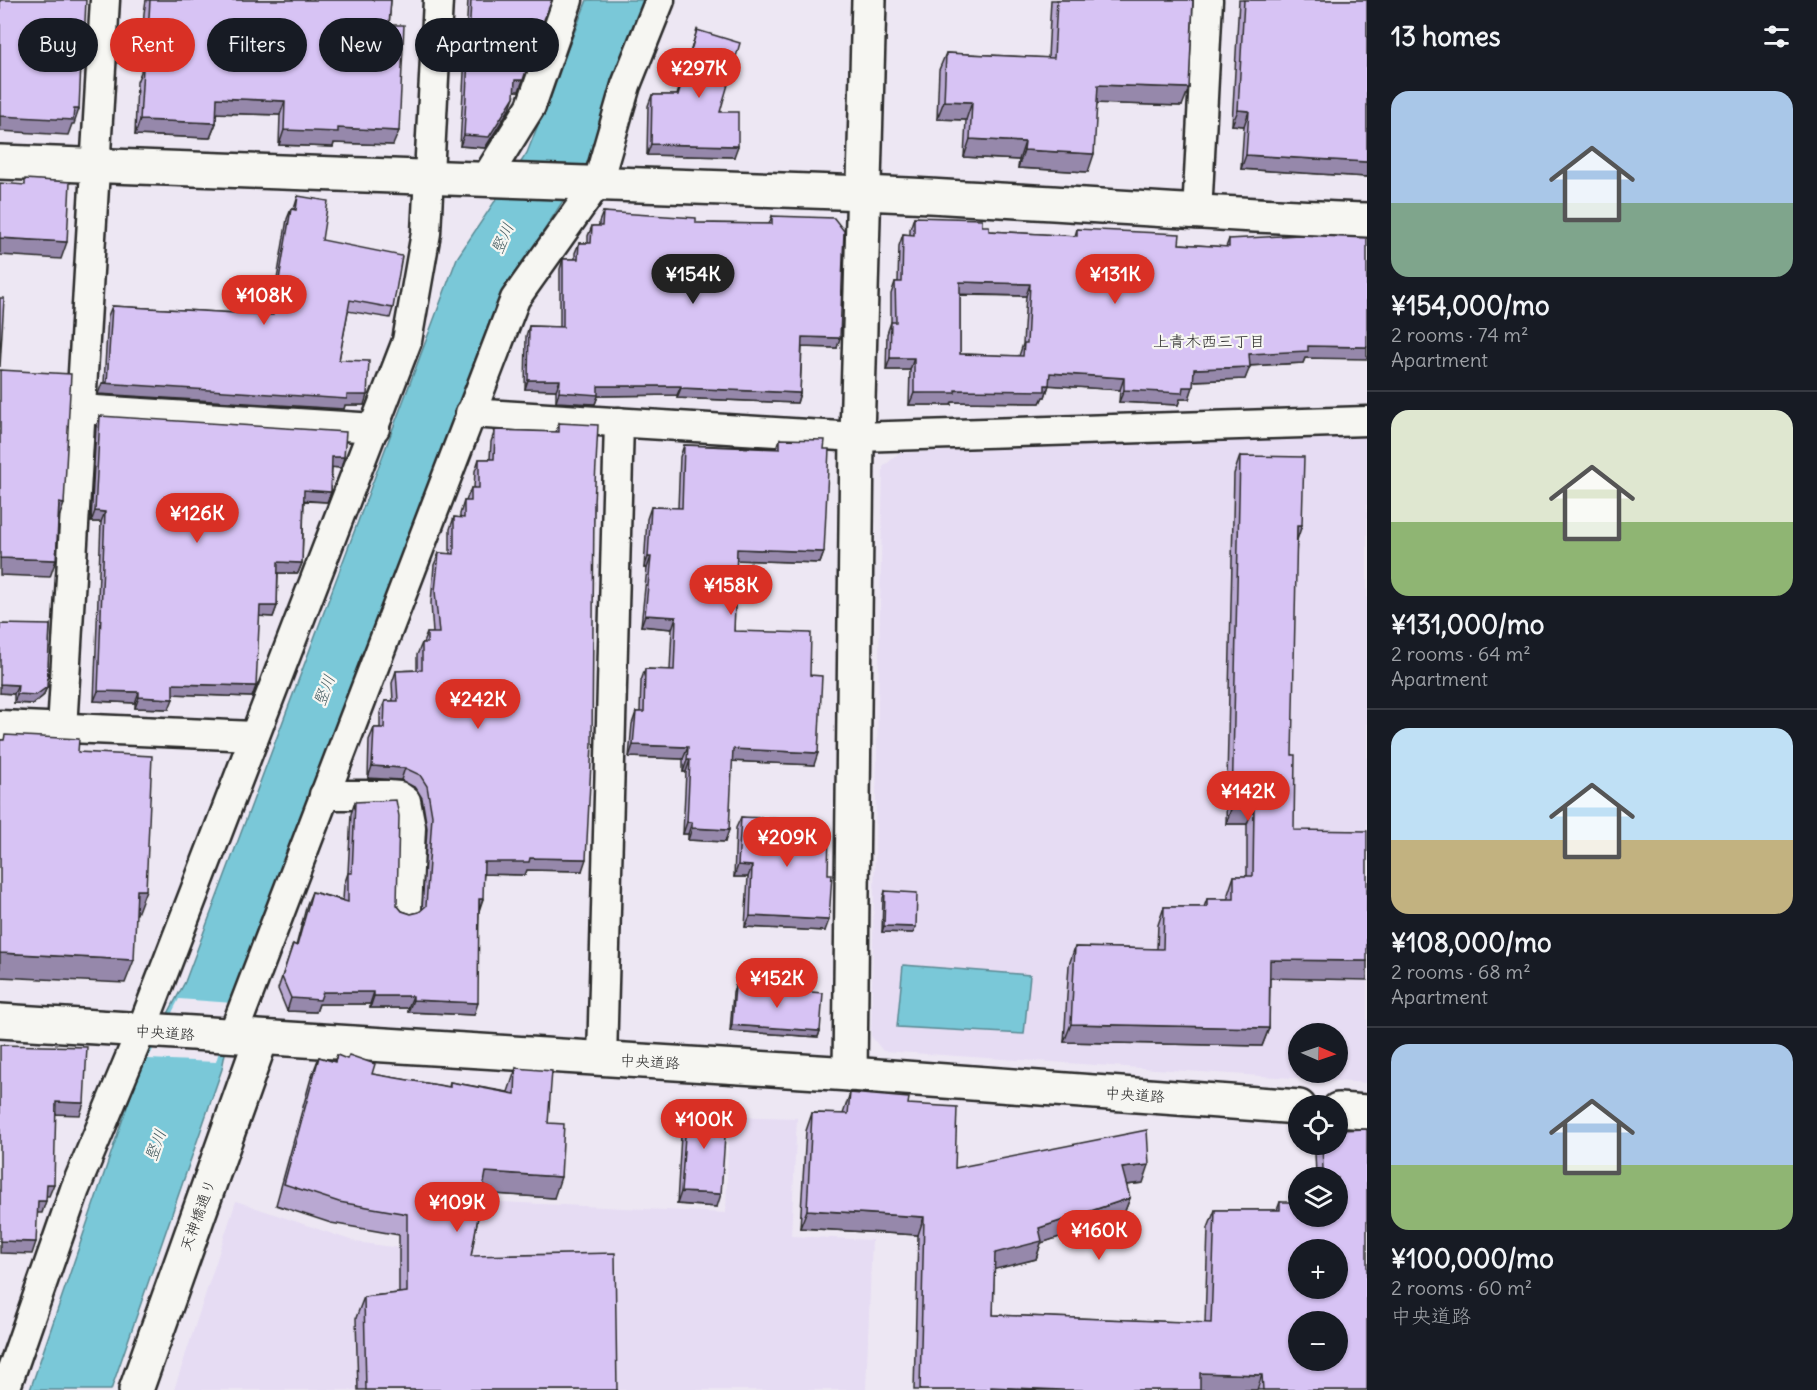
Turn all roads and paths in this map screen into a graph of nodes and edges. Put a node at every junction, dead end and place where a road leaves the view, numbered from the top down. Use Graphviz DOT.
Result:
graph roads {
  1 [pos="105,0"];
  2 [pos="438,0"];
  3 [pos="568,0"];
  4 [pos="660,0"];
  5 [pos="869,0"];
  6 [pos="1209,0"];
  7 [pos="0,162"];
  8 [pos="95,164"];
  9 [pos="428,177"];
  10 [pos="486,178"];
  11 [pos="598,182"];
  12 [pos="865,193"];
  13 [pos="1197,214"];
  14 [pos="1367,220"];
  15 [pos="80,409"];
  16 [pos="470,413"];
  17 [pos="1367,421"];
  18 [pos="619,422"];
  19 [pos="375,428"];
  20 [pos="857,437"];
  21 [pos="0,725"];
  22 [pos="62,729"];
  23 [pos="254,736"];
  24 [pos="324,795"];
  25 [pos="407,910"];
  26 [pos="0,1021"];
  27 [pos="149,1032"];
  28 [pos="246,1038"];
  29 [pos="602,1059"];
  30 [pos="850,1074"];
  31 [pos="1288,1106"];
  32 [pos="1348,1111"];
  33 [pos="1367,1112"];
  34 [pos="4,1386"];
  35 [pos="136,1390"];
  1 -- 8 [label="street"];
  2 -- 9 [label="street"];
  3 -- 10 [label="street"];
  4 -- 11 [label="street"];
  5 -- 12 [label="street"];
  6 -- 13 [label="street"];
  7 -- 8 [label="street"];
  8 -- 9 [label="street"];
  8 -- 15 [label="street"];
  9 -- 10 [label="street"];
  9 -- 19 [label="street"];
  10 -- 11 [label="street"];
  11 -- 12 [label="street"];
  11 -- 16 [label="street"];
  12 -- 13 [label="street"];
  12 -- 20 [label="street"];
  13 -- 14 [label="street"];
  15 -- 19 [label="street"];
  15 -- 22 [label="street"];
  16 -- 18 [label="street"];
  16 -- 24 [label="street"];
  17 -- 20 [label="street"];
  18 -- 20 [label="street"];
  18 -- 29 [label="street"];
  19 -- 23 [label="street"];
  20 -- 30 [label="street"];
  21 -- 22 [label="street"];
  22 -- 23 [label="street"];
  23 -- 27 [label="street"];
  24 -- 25 [label="street"];
  24 -- 28 [label="street"];
  26 -- 27 [label="street, 中央道路"];
  27 -- 28 [label="street, 中央道路"];
  27 -- 34 [label="street"];
  28 -- 29 [label="street, 中央道路"];
  28 -- 35 [label="street, 天神橋通り"];
  29 -- 30 [label="street, 中央道路"];
  30 -- 31 [label="street, 中央道路"];
  32 -- 33 [label="street"];
}
